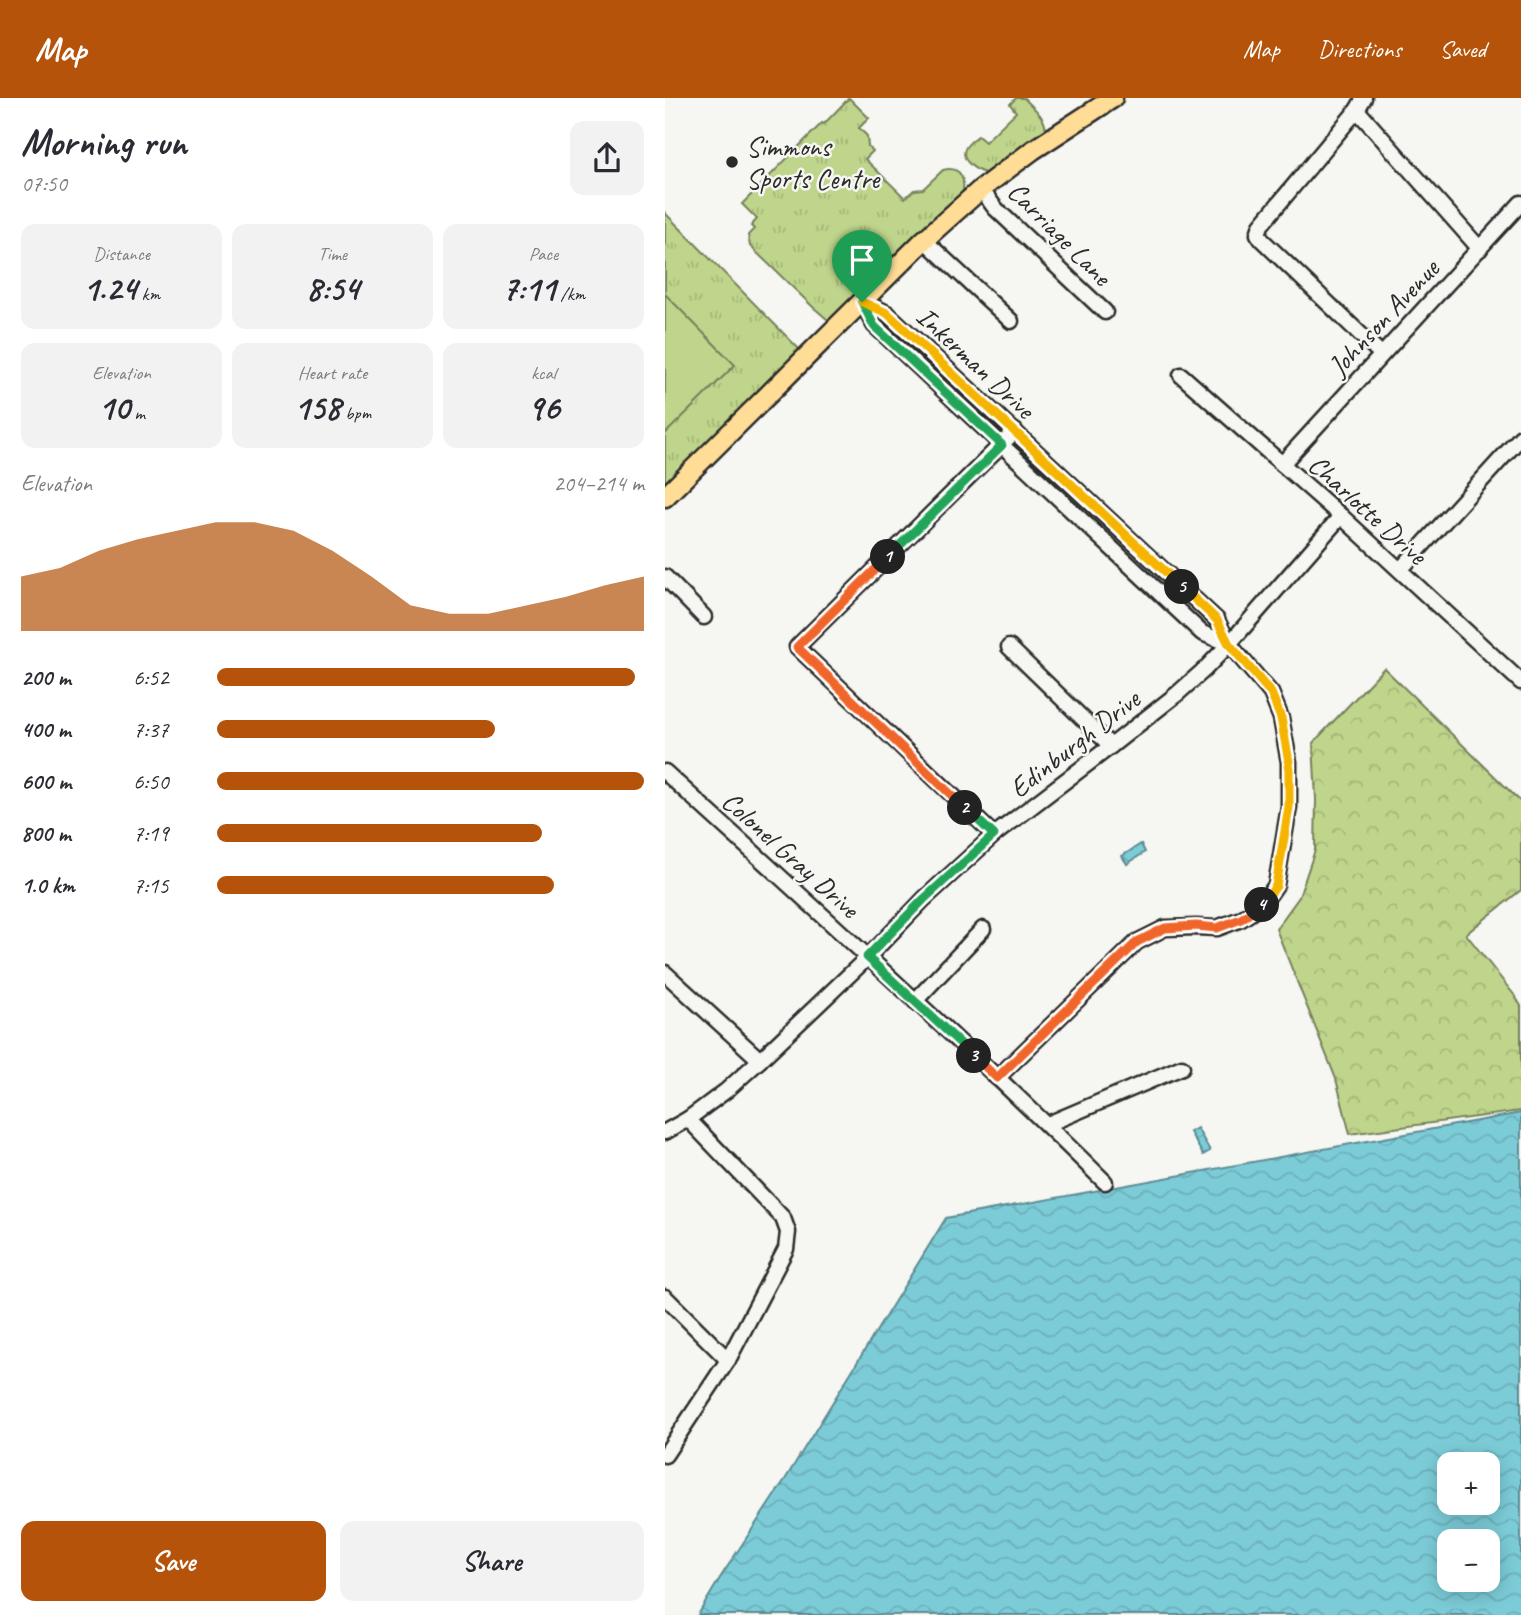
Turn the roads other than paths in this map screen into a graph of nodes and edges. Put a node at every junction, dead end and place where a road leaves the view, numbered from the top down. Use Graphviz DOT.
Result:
graph roads {
  1 [pos="1113,98"];
  2 [pos="1360,104"];
  3 [pos="981,189"];
  4 [pos="1521,203"];
  5 [pos="924,240"];
  6 [pos="1480,249"];
  7 [pos="862,302"];
  8 [pos="1105,312"];
  9 [pos="1011,321"];
  10 [pos="1381,354"];
  11 [pos="1181,375"];
  12 [pos="1015,431"];
  13 [pos="1519,444"];
  14 [pos="1002,445"];
  15 [pos="1282,464"];
  16 [pos="665,497"];
  17 [pos="1341,516"];
  18 [pos="1400,570"];
  19 [pos="665,577"];
  20 [pos="704,617"];
  21 [pos="1229,644"];
  22 [pos="1009,647"];
  23 [pos="1521,682"];
  24 [pos="1111,746"];
  25 [pos="665,772"];
  26 [pos="994,835"];
  27 [pos="983,929"];
  28 [pos="867,957"];
  29 [pos="665,973"];
  30 [pos="915,1002"];
  31 [pos="760,1060"];
  32 [pos="1182,1067"];
  33 [pos="997,1078"];
  34 [pos="688,1119"];
  35 [pos="1048,1124"];
  36 [pos="665,1132"];
  37 [pos="1105,1182"];
  38 [pos="665,1297"];
  39 [pos="728,1360"];
  40 [pos="665,1455"];
  1 -- 3 [label="main road"];
  2 -- 6 [label="street"];
  2 -- 10 [label="street"];
  3 -- 5 [label="main road"];
  3 -- 8 [label="street, Carriage Lane"];
  4 -- 6 [label="street, Johnson Avenue"];
  5 -- 7 [label="main road"];
  5 -- 9 [label="street"];
  6 -- 10 [label="street, Johnson Avenue"];
  7 -- 12 [label="street, Inkerman Drive"];
  7 -- 14 [label="street, Inkerman Drive"];
  7 -- 16 [label="main road"];
  10 -- 15 [label="street, Johnson Avenue"];
  11 -- 15 [label="street, Charlotte Drive"];
  12 -- 14 [label="street"];
  12 -- 21 [label="street, Inkerman Drive"];
  13 -- 18 [label="street"];
  14 -- 21 [label="street, Inkerman Drive"];
  14 -- 26 [label="street"];
  15 -- 17 [label="street, Charlotte Drive"];
  17 -- 18 [label="street, Charlotte Drive"];
  17 -- 21 [label="street, Edinburgh Drive"];
  18 -- 23 [label="street, Charlotte Drive"];
  19 -- 20 [label="street"];
  21 -- 24 [label="street, Edinburgh Drive"];
  21 -- 33 [label="street, Inkerman Drive"];
  22 -- 24 [label="street"];
  24 -- 26 [label="street, Edinburgh Drive"];
  25 -- 28 [label="street, Colonel Gray Drive"];
  26 -- 28 [label="street, Edinburgh Drive"];
  27 -- 30 [label="street"];
  28 -- 30 [label="street, Colonel Gray Drive"];
  28 -- 31 [label="street, Edinburgh Drive"];
  29 -- 31 [label="street"];
  30 -- 33 [label="street, Colonel Gray Drive"];
  31 -- 34 [label="street, Edinburgh Drive"];
  32 -- 35 [label="street"];
  33 -- 35 [label="street, Colonel Gray Drive"];
  34 -- 36 [label="street, Edinburgh Drive"];
  34 -- 39 [label="street"];
  35 -- 37 [label="street, Colonel Gray Drive"];
  38 -- 39 [label="street"];
  39 -- 40 [label="street"];
}
